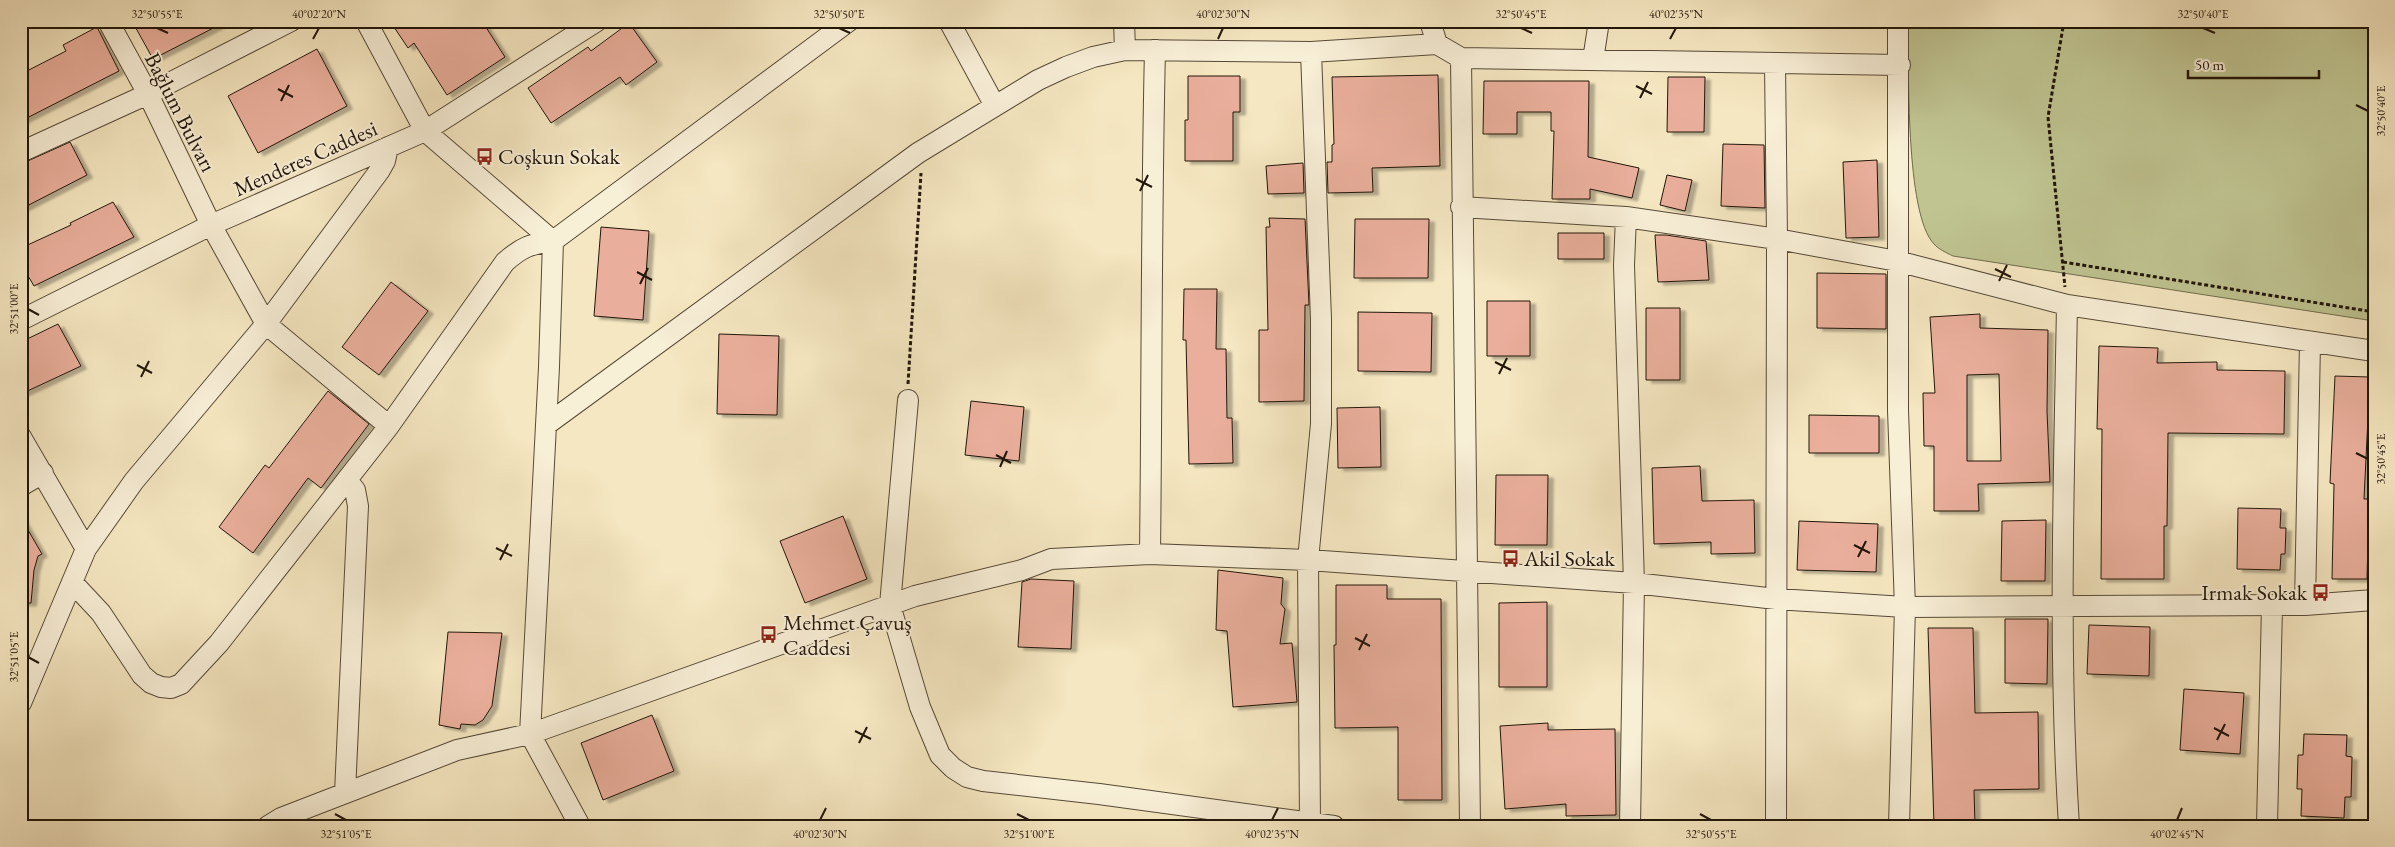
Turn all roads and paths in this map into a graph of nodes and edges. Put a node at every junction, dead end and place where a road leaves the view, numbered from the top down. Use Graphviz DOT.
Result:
graph roads {
  1 [pos="108,21"];
  2 [pos="291,21"];
  3 [pos="366,21"];
  4 [pos="597,21"];
  5 [pos="849,21"];
  6 [pos="949,21"];
  7 [pos="1124,21"];
  8 [pos="1430,21"];
  9 [pos="1600,21"];
  10 [pos="1898,21"];
  11 [pos="2064,21"];
  12 [pos="2370,21"];
  13 [pos="2374,30"];
  14 [pos="1437,44"];
  15 [pos="1125,50"];
  16 [pos="1154,50"];
  17 [pos="1312,52"];
  18 [pos="1461,58"];
  19 [pos="1593,60"];
  20 [pos="1774,63"];
  21 [pos="1900,65"];
  22 [pos="148,94"];
  23 [pos="995,106"];
  24 [pos="425,131"];
  25 [pos="388,147"];
  26 [pos="21,152"];
  27 [pos="918,153"];
  28 [pos="1462,206"];
  29 [pos="1626,217"];
  30 [pos="210,225"];
  31 [pos="1777,239"];
  32 [pos="553,241"];
  33 [pos="1898,261"];
  34 [pos="2063,262"];
  35 [pos="2067,305"];
  36 [pos="2374,312"];
  37 [pos="21,320"];
  38 [pos="266,324"];
  39 [pos="2310,342"];
  40 [pos="2374,351"];
  41 [pos="908,400"];
  42 [pos="546,425"];
  43 [pos="389,426"];
  44 [pos="21,437"];
  45 [pos="43,473"];
  46 [pos="348,480"];
  47 [pos="21,486"];
  48 [pos="86,549"];
  49 [pos="1150,554"];
  50 [pos="1308,560"];
  51 [pos="1469,570"];
  52 [pos="73,582"];
  53 [pos="1634,584"];
  54 [pos="1776,599"];
  55 [pos="2374,600"];
  56 [pos="2305,605"];
  57 [pos="890,606"];
  58 [pos="2272,606"];
  59 [pos="1905,607"];
  60 [pos="2061,608"];
  61 [pos="21,703"];
  62 [pos="530,734"];
  63 [pos="345,793"];
  64 [pos="1310,824"];
  65 [pos="268,826"];
  66 [pos="580,826"];
  67 [pos="1334,826"];
  68 [pos="1470,826"];
  69 [pos="1630,826"];
  70 [pos="1776,826"];
  71 [pos="1900,826"];
  72 [pos="2069,826"];
  73 [pos="2267,826"];
  1 -- 22 [label="street, Bağlum Bulvarı"];
  2 -- 22 [label="street"];
  3 -- 24 [label="street"];
  4 -- 24 [label="street, Menderes Caddesi"];
  5 -- 32 [label="street"];
  6 -- 23 [label="street"];
  7 -- 15 [label="street"];
  8 -- 14 [label="street"];
  9 -- 19 [label="street"];
  10 -- 21 [label="street"];
  11 -- 34 [label="path"];
  12 -- 13 [label="path"];
  14 -- 17 [label="street"];
  14 -- 18 [label="street"];
  15 -- 16 [label="street"];
  15 -- 23 [label="street"];
  16 -- 17 [label="street"];
  16 -- 49 [label="street"];
  17 -- 50 [label="street"];
  18 -- 19 [label="street"];
  18 -- 28 [label="street"];
  19 -- 20 [label="street"];
  20 -- 21 [label="street"];
  20 -- 31 [label="street"];
  21 -- 33 [label="street"];
  22 -- 26 [label="street"];
  22 -- 30 [label="street, Bağlum Bulvarı"];
  23 -- 27 [label="street"];
  24 -- 25 [label="street, Menderes Caddesi"];
  24 -- 32 [label="street"];
  25 -- 30 [label="street, Menderes Caddesi"];
  25 -- 38 [label="street"];
  27 -- 41 [label="path"];
  27 -- 42 [label="street"];
  28 -- 29 [label="street"];
  28 -- 51 [label="street"];
  29 -- 31 [label="street"];
  29 -- 53 [label="street"];
  30 -- 37 [label="street, Menderes Caddesi"];
  30 -- 38 [label="street, Bağlum Bulvarı"];
  31 -- 33 [label="street"];
  31 -- 54 [label="street"];
  32 -- 42 [label="street"];
  32 -- 43 [label="street"];
  33 -- 35 [label="street"];
  33 -- 59 [label="street"];
  34 -- 35 [label="path"];
  34 -- 36 [label="path"];
  35 -- 39 [label="street"];
  35 -- 60 [label="street"];
  38 -- 43 [label="street"];
  38 -- 48 [label="street"];
  39 -- 40 [label="street"];
  39 -- 56 [label="street"];
  41 -- 57 [label="street"];
  42 -- 62 [label="street"];
  43 -- 46 [label="street"];
  44 -- 45 [label="street"];
  45 -- 47 [label="street"];
  45 -- 48 [label="street"];
  46 -- 52 [label="street"];
  46 -- 63 [label="street"];
  48 -- 52 [label="street"];
  49 -- 50 [label="street"];
  49 -- 57 [label="street"];
  50 -- 51 [label="street"];
  50 -- 64 [label="street"];
  51 -- 53 [label="street"];
  51 -- 68 [label="street"];
  52 -- 61 [label="street"];
  53 -- 54 [label="street"];
  53 -- 69 [label="street"];
  54 -- 59 [label="street"];
  54 -- 70 [label="street"];
  55 -- 56 [label="street"];
  56 -- 58 [label="street"];
  57 -- 62 [label="street"];
  57 -- 64 [label="street"];
  58 -- 60 [label="street"];
  58 -- 73 [label="street"];
  59 -- 60 [label="street"];
  59 -- 71 [label="street"];
  60 -- 72 [label="street"];
  62 -- 63 [label="street"];
  62 -- 66 [label="street"];
  63 -- 65 [label="street"];
  64 -- 67 [label="street"];
}
